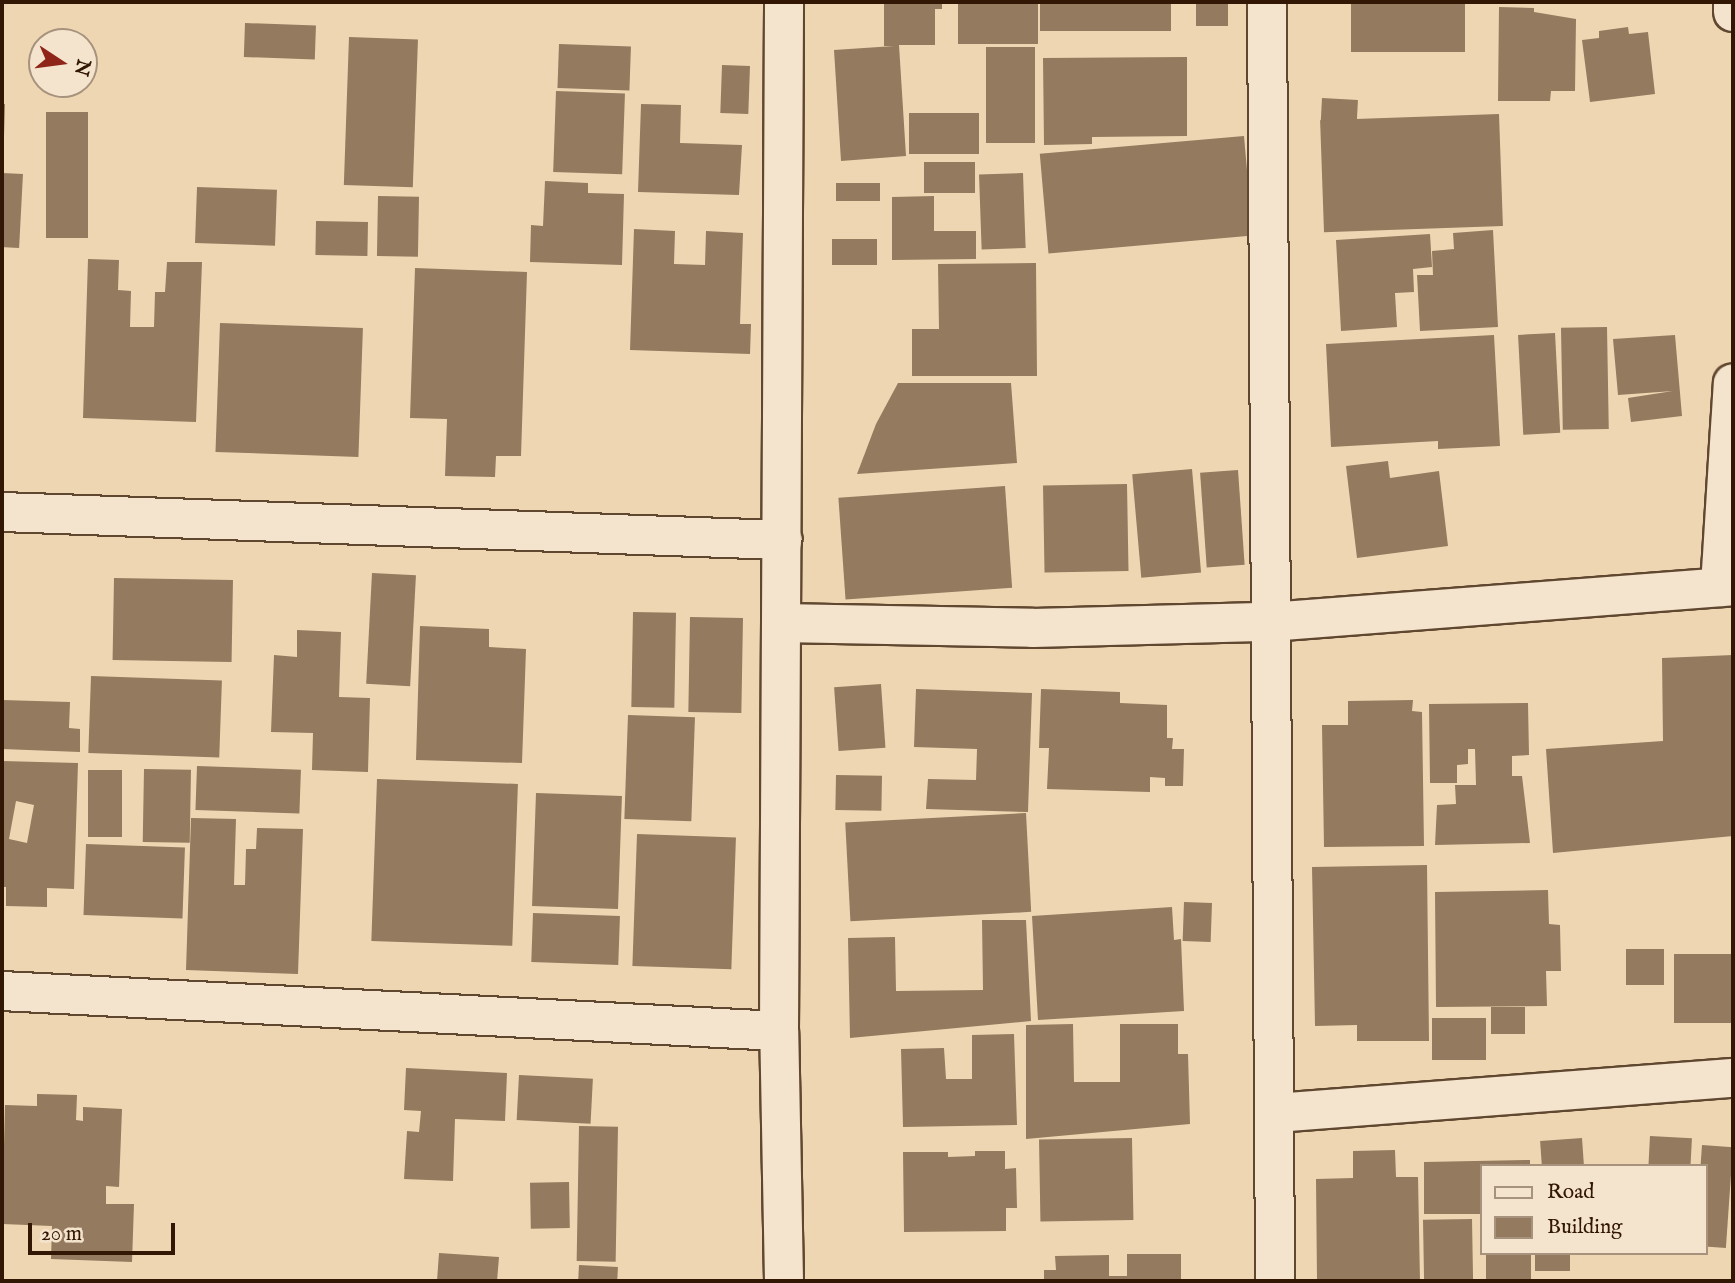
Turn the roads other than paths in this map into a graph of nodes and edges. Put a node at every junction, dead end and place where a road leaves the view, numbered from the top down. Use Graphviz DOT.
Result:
graph roads {
  1 [pos="784,2"];
  2 [pos="1267,2"];
  3 [pos="1733,2"];
  4 [pos="1733,12"];
  5 [pos="1733,383"];
  6 [pos="2,512"];
  7 [pos="782,540"];
  8 [pos="1727,586"];
  9 [pos="1269,622"];
  10 [pos="781,623"];
  11 [pos="2,991"];
  12 [pos="779,1031"];
  13 [pos="1733,1079"];
  14 [pos="1275,1114"];
  15 [pos="784,1281"];
  16 [pos="1275,1281"];
  1 -- 7 [label="street"];
  2 -- 9 [label="street"];
  3 -- 4 [label="street"];
  5 -- 8 [label="street"];
  6 -- 7 [label="street"];
  7 -- 10 [label="street"];
  8 -- 9 [label="street"];
  9 -- 10 [label="street"];
  9 -- 14 [label="street"];
  10 -- 12 [label="street"];
  11 -- 12 [label="street"];
  12 -- 15 [label="street"];
  13 -- 14 [label="street"];
  14 -- 16 [label="street"];
}
